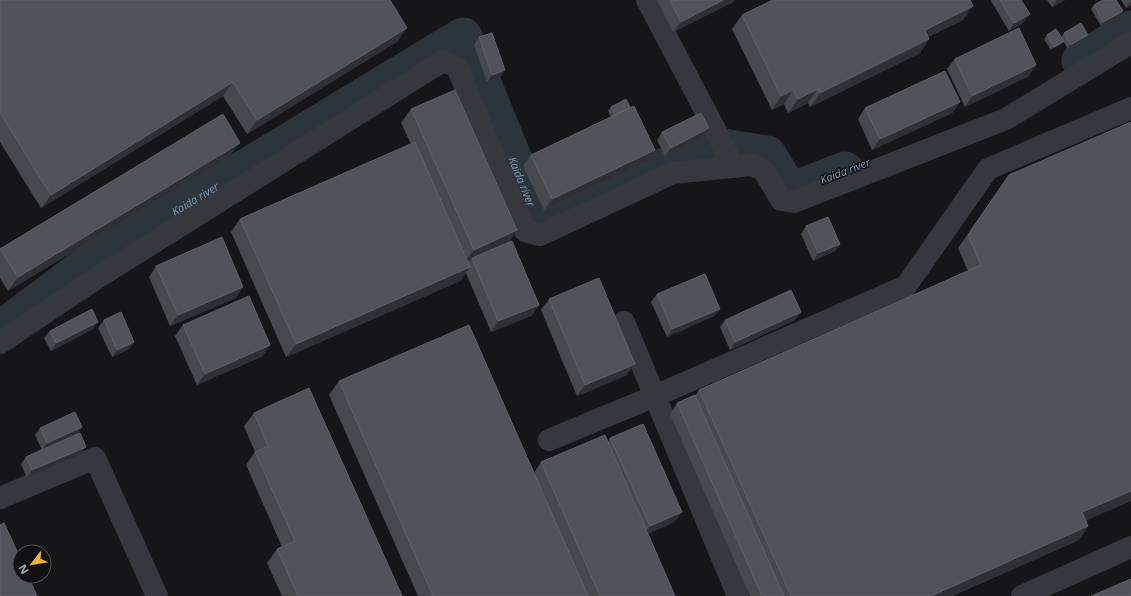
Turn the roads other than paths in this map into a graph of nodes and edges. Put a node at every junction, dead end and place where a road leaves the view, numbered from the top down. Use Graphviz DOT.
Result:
graph roads {
  1 [pos="647,0"];
  2 [pos="1131,43"];
  3 [pos="1131,108"];
  4 [pos="731,162"];
  5 [pos="624,322"];
  6 [pos="0,344"];
  7 [pos="655,396"];
  8 [pos="549,440"];
  9 [pos="0,498"];
  10 [pos="1131,547"];
  11 [pos="158,596"];
  12 [pos="738,596"];
  13 [pos="1022,596"];
  1 -- 4 [label="street"];
  2 -- 4 [label="street"];
  3 -- 7 [label="street"];
  4 -- 6 [label="street"];
  5 -- 7 [label="street"];
  7 -- 8 [label="street"];
  7 -- 12 [label="street"];
  9 -- 11 [label="street"];
  10 -- 13 [label="street"];
}
